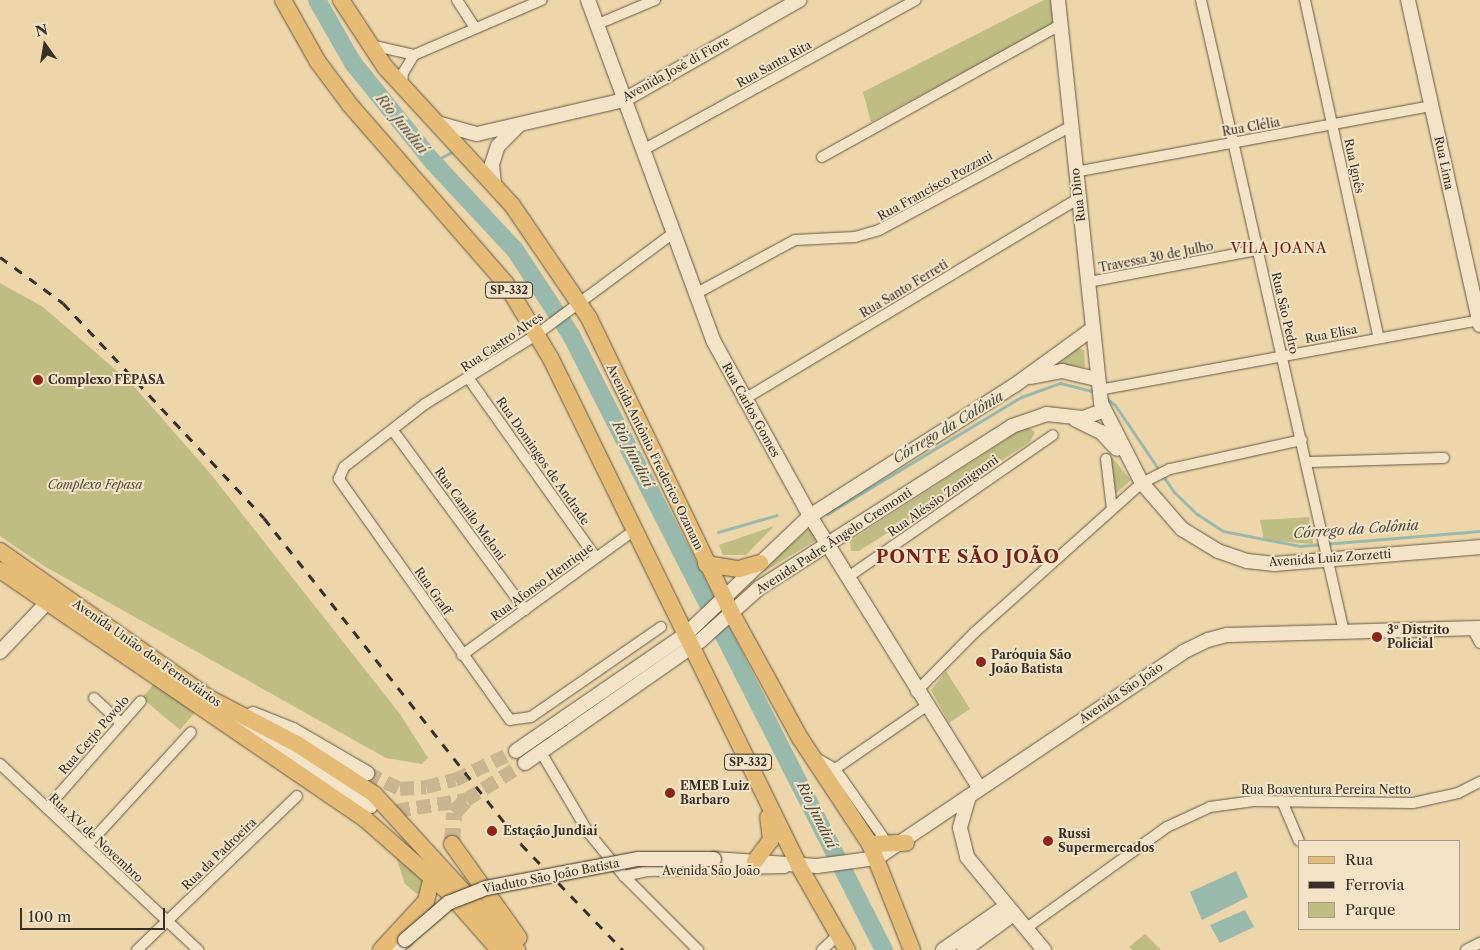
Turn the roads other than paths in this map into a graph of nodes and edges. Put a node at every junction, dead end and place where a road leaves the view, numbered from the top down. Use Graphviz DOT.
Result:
graph roads {
  1 [pos="283,0"];
  2 [pos="341,0"];
  3 [pos="457,0"];
  4 [pos="542,0"];
  5 [pos="588,0"];
  6 [pos="655,0"];
  7 [pos="799,0"];
  8 [pos="916,0"];
  9 [pos="1058,0"];
  10 [pos="1201,0"];
  11 [pos="1305,0"];
  12 [pos="1408,0"];
  13 [pos="598,24"];
  14 [pos="1060,25"];
  15 [pos="475,28"];
  16 [pos="367,44"];
  17 [pos="414,56"];
  18 [pos="402,86"];
  19 [pos="624,100"];
  20 [pos="1431,106"];
  21 [pos="437,123"];
  22 [pos="1332,125"];
  23 [pos="1070,126"];
  24 [pos="517,127"];
  25 [pos="486,132"];
  26 [pos="1234,143"];
  27 [pos="643,150"];
  28 [pos="822,157"];
  29 [pos="492,164"];
  30 [pos="1076,172"];
  31 [pos="494,184"];
  32 [pos="1078,198"];
  33 [pos="672,234"];
  34 [pos="1257,250"];
  35 [pos="1089,282"];
  36 [pos="697,293"];
  37 [pos="575,306"];
  38 [pos="1479,322"];
  39 [pos="1092,329"];
  40 [pos="539,332"];
  41 [pos="1379,338"];
  42 [pos="1282,356"];
  43 [pos="469,379"];
  44 [pos="1015,386"];
  45 [pos="1100,395"];
  46 [pos="743,400"];
  47 [pos="1059,414"];
  48 [pos="394,432"];
  49 [pos="1053,435"];
  50 [pos="1302,440"];
  51 [pos="1444,458"];
  52 [pos="1106,459"];
  53 [pos="1307,462"];
  54 [pos="1131,464"];
  55 [pos="344,468"];
  56 [pos="1147,480"];
  57 [pos="1112,509"];
  58 [pos="810,516"];
  59 [pos="636,529"];
  60 [pos="828,544"];
  61 [pos="1480,546"];
  62 [pos="0,551"];
  63 [pos="1329,554"];
  64 [pos="596,558"];
  65 [pos="760,563"];
  66 [pos="706,564"];
  67 [pos="0,570"];
  68 [pos="848,577"];
  69 [pos="53,597"];
  70 [pos="726,607"];
  71 [pos="525,610"];
  72 [pos="661,627"];
  73 [pos="1476,628"];
  74 [pos="1344,632"];
  75 [pos="693,637"];
  76 [pos="1480,643"];
  77 [pos="0,652"];
  78 [pos="462,655"];
  79 [pos="197,687"];
  80 [pos="916,692"];
  81 [pos="94,698"];
  82 [pos="141,702"];
  83 [pos="925,707"];
  84 [pos="121,722"];
  85 [pos="223,722"];
  86 [pos="191,732"];
  87 [pos="800,738"];
  88 [pos="516,751"];
  89 [pos="545,759"];
  90 [pos="525,763"];
  91 [pos="0,764"];
  92 [pos="835,769"];
  93 [pos="367,773"];
  94 [pos="1480,782"];
  95 [pos="761,790"];
  96 [pos="974,792"];
  97 [pos="297,796"];
  98 [pos="1282,801"];
  99 [pos="370,806"];
  100 [pos="46,808"];
  101 [pos="1299,840"];
  102 [pos="906,842"];
  103 [pos="452,844"];
  104 [pos="888,844"];
  105 [pos="87,846"];
  106 [pos="871,855"];
  107 [pos="714,859"];
  108 [pos="755,861"];
  109 [pos="798,866"];
  110 [pos="624,876"];
  111 [pos="432,877"];
  112 [pos="1009,911"];
  113 [pos="167,922"];
  114 [pos="1025,929"];
  115 [pos="840,932"];
  116 [pos="1480,943"];
  117 [pos="496,949"];
  118 [pos="137,950"];
  119 [pos="198,950"];
  120 [pos="381,950"];
  121 [pos="394,950"];
  122 [pos="517,950"];
  123 [pos="528,950"];
  124 [pos="698,950"];
  125 [pos="822,950"];
  126 [pos="847,950"];
  127 [pos="912,950"];
  128 [pos="943,950"];
  129 [pos="964,950"];
  130 [pos="1044,950"];
  131 [pos="1466,950"];
  1 -- 40 [label="main road, SP-332"];
  2 -- 16 [label="main road, Avenida Antônio Frederico Ozanam"];
  3 -- 15 [label="street"];
  4 -- 15 [label="street"];
  5 -- 13 [label="main road, Rua Carlos Gomes"];
  6 -- 13 [label="street"];
  7 -- 19 [label="main road, Avenida José di Fiore"];
  8 -- 27 [label="street, Rua Santa Rita"];
  9 -- 14 [label="main road, Rua Dino"];
  10 -- 26 [label="street, Rua São Pedro"];
  11 -- 22 [label="street, Rua Ignês"];
  12 -- 20 [label="main road, Rua Lima"];
  13 -- 19 [label="main road, Rua Carlos Gomes"];
  14 -- 23 [label="main road, Rua Dino"];
  14 -- 28 [label="street"];
  15 -- 17 [label="street"];
  16 -- 17 [label="street"];
  16 -- 18 [label="main road, Avenida Antônio Frederico Ozanam"];
  17 -- 18 [label="street"];
  18 -- 21 [label="main road, Avenida Antônio Frederico Ozanam"];
  19 -- 24 [label="main road, Avenida José di Fiore"];
  19 -- 27 [label="main road, Rua Carlos Gomes"];
  20 -- 22 [label="street, Rua Clélia"];
  20 -- 38 [label="main road, Rua Lima"];
  21 -- 25 [label="main road, Avenida José di Fiore"];
  21 -- 31 [label="main road, Avenida Antônio Frederico Ozanam"];
  22 -- 26 [label="street, Rua Clélia"];
  22 -- 41 [label="street, Rua Ignês"];
  23 -- 30 [label="main road, Rua Dino"];
  23 -- 36 [label="street, Rua Francisco Pozzani"];
  24 -- 25 [label="main road, Avenida José di Fiore"];
  24 -- 29 [label="main road"];
  25 -- 29 [label="main road"];
  26 -- 30 [label="street, Rua Clélia"];
  26 -- 34 [label="street, Rua São Pedro"];
  27 -- 33 [label="main road, Rua Carlos Gomes"];
  29 -- 31 [label="main road"];
  30 -- 32 [label="main road, Rua Dino"];
  31 -- 37 [label="main road, Avenida Antônio Frederico Ozanam"];
  32 -- 35 [label="main road, Rua Dino"];
  32 -- 46 [label="street, Rua Santo Ferreti"];
  33 -- 36 [label="main road, Rua Carlos Gomes"];
  33 -- 37 [label="street, Rua Castro Alves"];
  34 -- 35 [label="street, Travessa 30 de Julho"];
  34 -- 42 [label="street, Rua São Pedro"];
  35 -- 39 [label="main road, Rua Dino"];
  36 -- 46 [label="main road, Rua Carlos Gomes"];
  37 -- 40 [label="street, Rua Castro Alves"];
  37 -- 66 [label="main road, Avenida Antônio Frederico Ozanam"];
  38 -- 41 [label="street, Rua Elisa"];
  39 -- 44 [label="main road, Avenida Padre Ângelo Cremonti"];
  39 -- 45 [label="main road, Rua Dino"];
  40 -- 43 [label="street, Rua Castro Alves"];
  40 -- 59 [label="main road, SP-332"];
  41 -- 42 [label="street, Rua Elisa"];
  42 -- 45 [label="street, Rua Elisa"];
  42 -- 50 [label="street, Rua São Pedro"];
  43 -- 48 [label="street, Rua Castro Alves"];
  43 -- 64 [label="street, Rua Domingos de Andrade"];
  44 -- 45 [label="main road, Avenida Padre Ângelo Cremonti"];
  44 -- 58 [label="main road, Avenida Padre Ângelo Cremonti"];
  45 -- 47 [label="main road, Avenida Padre Ângelo Cremonti"];
  45 -- 54 [label="main road, Avenida Luiz Zorzetti"];
  46 -- 58 [label="main road, Rua Carlos Gomes"];
  47 -- 54 [label="main road, Avenida Padre Ângelo Cremonti"];
  47 -- 60 [label="main road, Avenida Padre Ângelo Cremonti"];
  48 -- 55 [label="street, Rua Castro Alves"];
  48 -- 71 [label="street, Rua Camilo Meloni"];
  49 -- 68 [label="street, Rua Aléssio Zomignoni"];
  50 -- 53 [label="street, Rua São Pedro"];
  50 -- 56 [label="street"];
  51 -- 53 [label="street"];
  52 -- 57 [label="street"];
  53 -- 63 [label="street, Rua São Pedro"];
  54 -- 56 [label="main road, Avenida Luiz Zorzetti"];
  55 -- 78 [label="street, Rua Graff"];
  56 -- 57 [label="street"];
  56 -- 63 [label="main road, Avenida Luiz Zorzetti"];
  57 -- 80 [label="street"];
  58 -- 60 [label="main road, Rua Carlos Gomes"];
  58 -- 65 [label="main road, Avenida Padre Ângelo Cremonti"];
  59 -- 64 [label="street, Rua Afonso Henrique"];
  59 -- 75 [label="main road, SP-332"];
  60 -- 68 [label="main road, Rua Carlos Gomes"];
  60 -- 70 [label="main road, Avenida Padre Ângelo Cremonti"];
  61 -- 63 [label="main road, Avenida Luiz Zorzetti"];
  62 -- 69 [label="main road, Avenida União dos Ferroviários"];
  63 -- 74 [label="street, Rua São Pedro"];
  64 -- 71 [label="street, Rua Afonso Henrique"];
  65 -- 66 [label="main road"];
  65 -- 70 [label="main road, Avenida Padre Ângelo Cremonti"];
  66 -- 70 [label="main road, Avenida Antônio Frederico Ozanam"];
  67 -- 69 [label="main road, Avenida União dos Ferroviários"];
  68 -- 80 [label="main road, Rua Carlos Gomes"];
  69 -- 77 [label="main road"];
  69 -- 79 [label="main road, Avenida União dos Ferroviários"];
  69 -- 85 [label="main road, Avenida União dos Ferroviários"];
  70 -- 75 [label="main road, Avenida Padre Ângelo Cremonti"];
  70 -- 87 [label="main road, Avenida Antônio Frederico Ozanam"];
  71 -- 78 [label="street, Rua Afonso Henrique"];
  72 -- 78 [label="street, Rua Graff"];
  73 -- 74 [label="main road, Avenida São João"];
  73 -- 76 [label="street"];
  74 -- 96 [label="main road, Avenida São João"];
  75 -- 88 [label="main road, Avenida Padre Ângelo Cremonti"];
  75 -- 90 [label="main road, Avenida Padre Ângelo Cremonti"];
  75 -- 95 [label="main road, SP-332"];
  79 -- 93 [label="main road"];
  79 -- 122 [label="main road, Avenida União dos Ferroviários"];
  80 -- 83 [label="main road, Rua Carlos Gomes"];
  81 -- 84 [label="street"];
  82 -- 84 [label="street, Rua Cerjo Povolo"];
  83 -- 92 [label="street"];
  83 -- 96 [label="main road, Rua Carlos Gomes"];
  84 -- 100 [label="street, Rua Cerjo Povolo"];
  85 -- 99 [label="main road"];
  85 -- 111 [label="main road, Avenida União dos Ferroviários"];
  86 -- 105 [label="street"];
  87 -- 92 [label="street"];
  87 -- 106 [label="main road, Avenida Antônio Frederico Ozanam"];
  89 -- 110 [label="street"];
  91 -- 100 [label="street, Rua XV de Novembro"];
  92 -- 104 [label="street"];
  94 -- 98 [label="street, Rua Boaventura Pereira Netto"];
  95 -- 108 [label="main road"];
  95 -- 109 [label="main road, SP-332"];
  96 -- 102 [label="main road, Avenida São João"];
  96 -- 112 [label="main road"];
  97 -- 113 [label="street, Rua da Padroeira"];
  98 -- 101 [label="street"];
  98 -- 114 [label="street, Rua Boaventura Pereira Netto"];
  100 -- 105 [label="street, Rua XV de Novembro"];
  102 -- 104 [label="main road"];
  102 -- 106 [label="main road, Avenida São João"];
  103 -- 123 [label="main road"];
  104 -- 106 [label="main road"];
  105 -- 113 [label="street, Rua XV de Novembro"];
  106 -- 109 [label="main road, Avenida São João"];
  106 -- 127 [label="main road, Avenida Antônio Frederico Ozanam"];
  107 -- 108 [label="main road, Avenida São João"];
  107 -- 121 [label="main road, Viaduto São João Batista, bridge"];
  108 -- 109 [label="main road, Avenida São João"];
  109 -- 110 [label="street, Avenida São João"];
  109 -- 115 [label="main road, SP-332"];
  110 -- 124 [label="street"];
  111 -- 117 [label="main road, Avenida União dos Ferroviários"];
  111 -- 120 [label="main road"];
  112 -- 114 [label="main road"];
  112 -- 128 [label="main road"];
  112 -- 129 [label="main road"];
  113 -- 118 [label="street, Rua da Padroeira"];
  113 -- 119 [label="street, Rua XV de Novembro"];
  114 -- 130 [label="main road"];
  115 -- 125 [label="street"];
  115 -- 126 [label="main road, SP-332"];
  116 -- 131 [label="street"];
}
